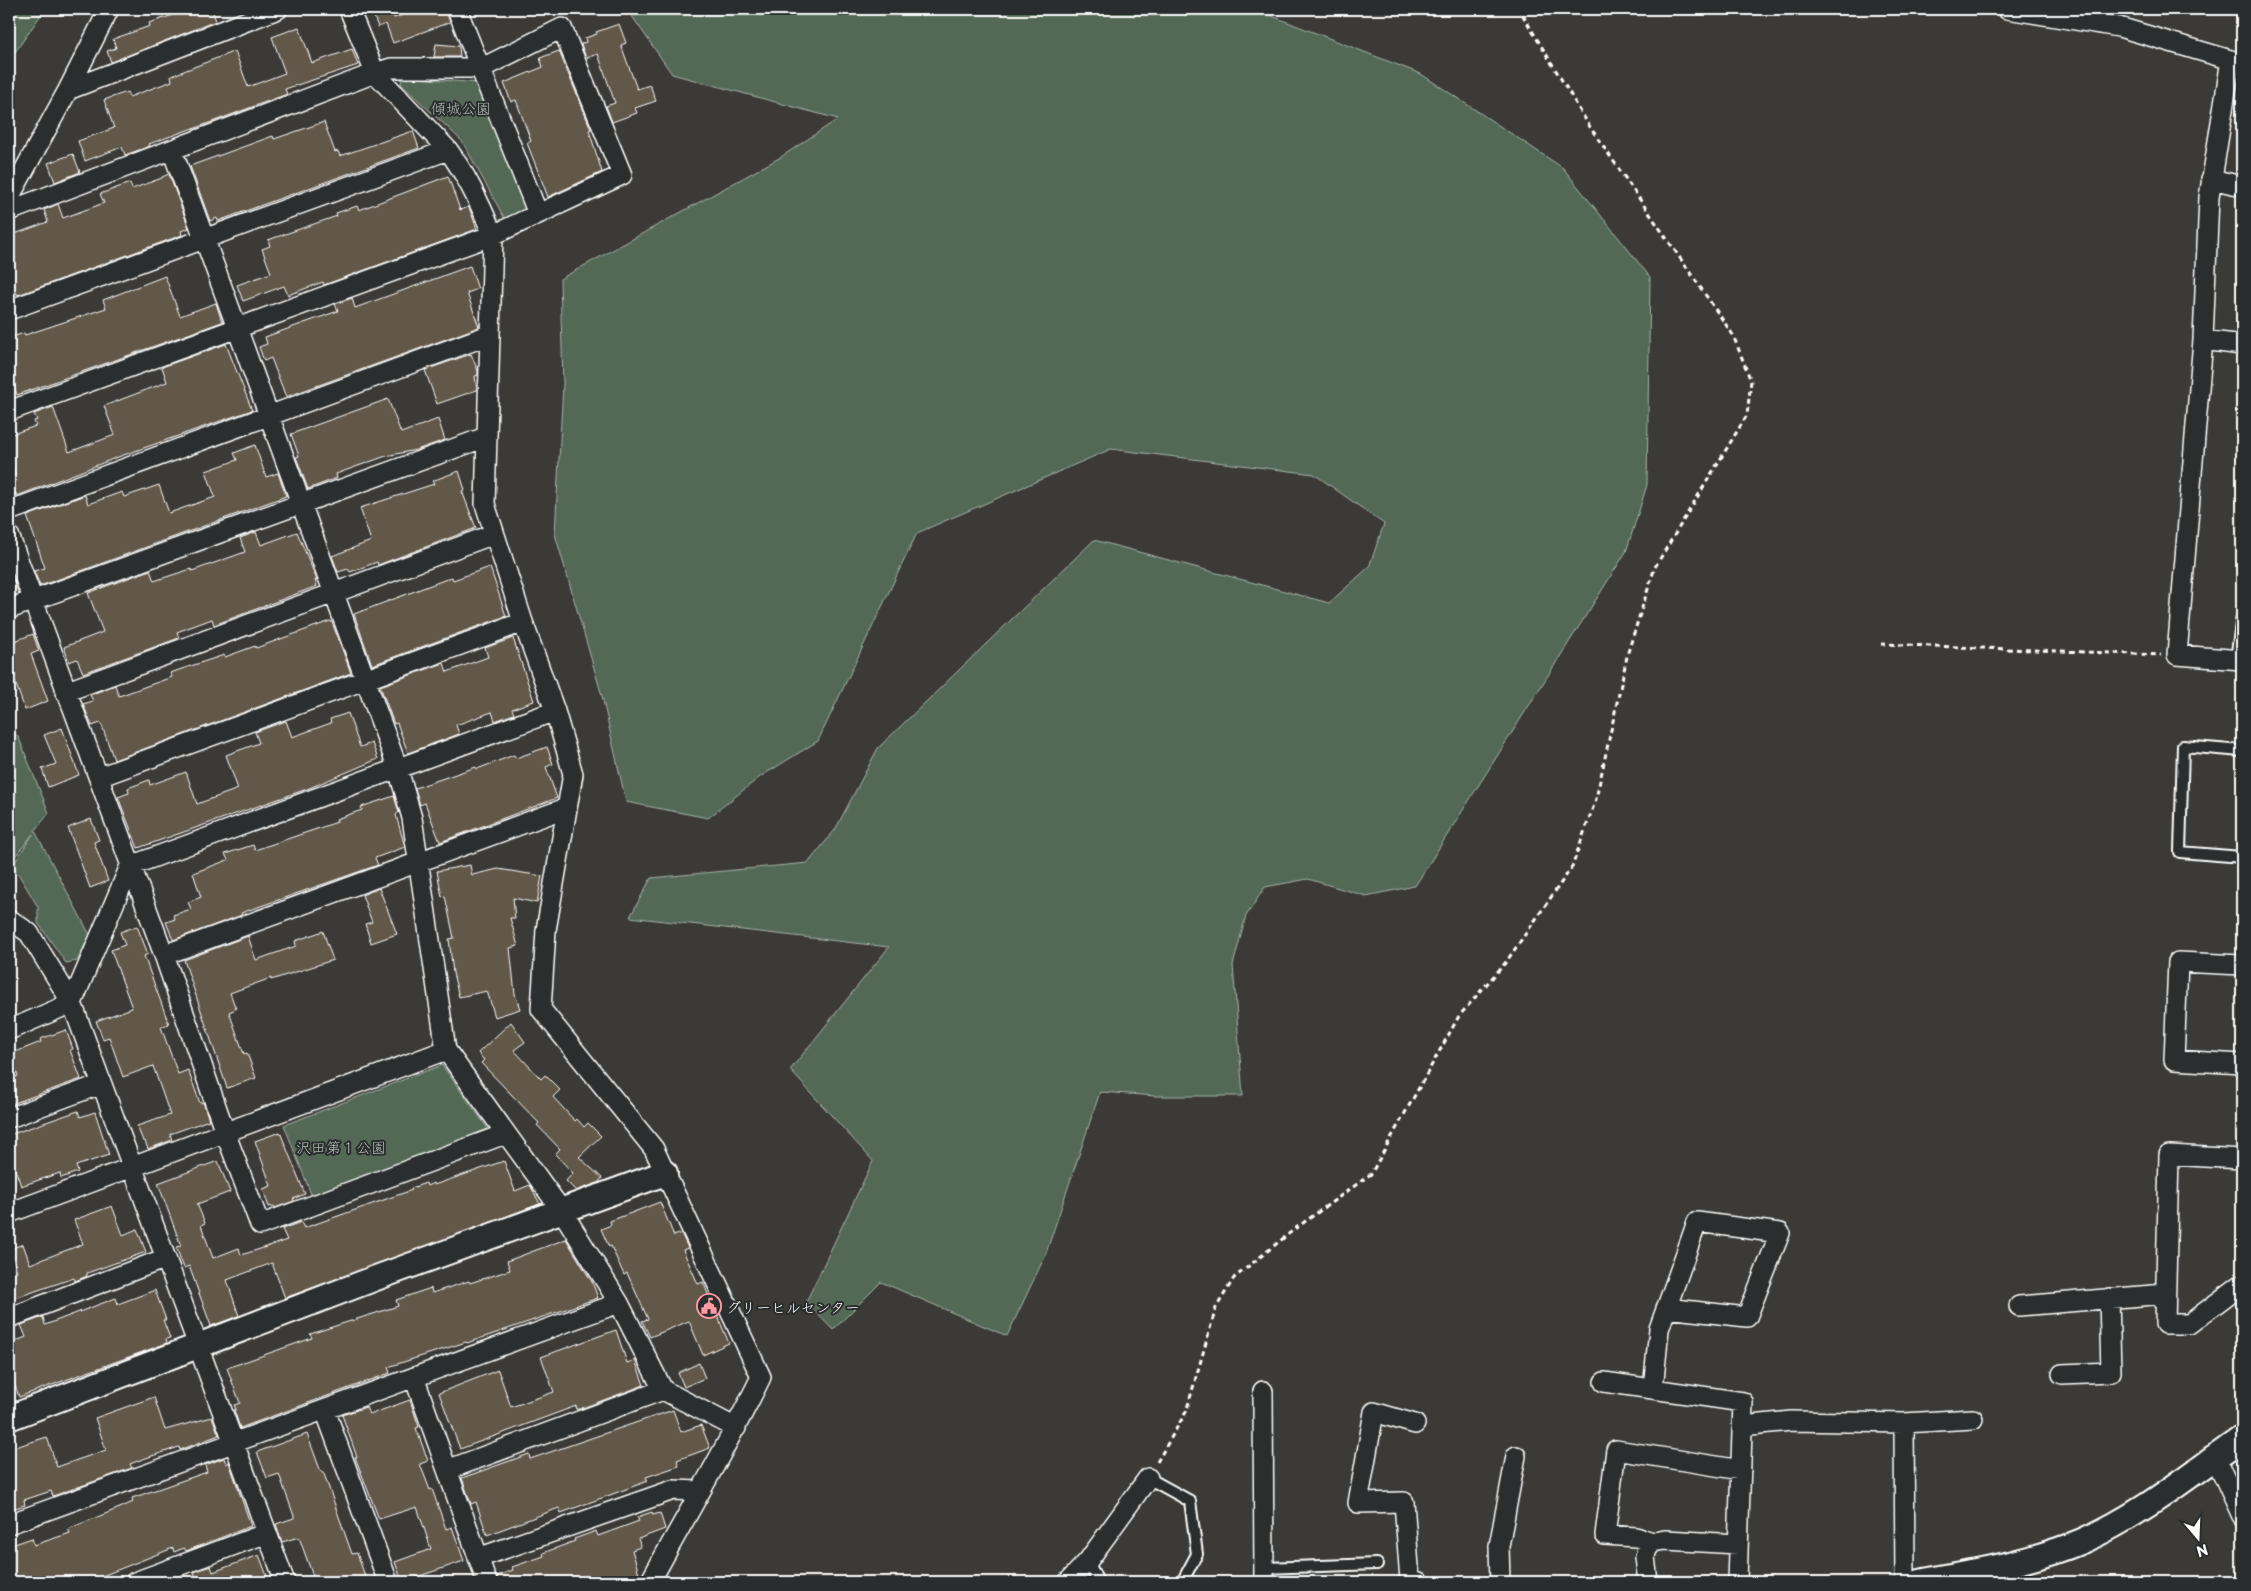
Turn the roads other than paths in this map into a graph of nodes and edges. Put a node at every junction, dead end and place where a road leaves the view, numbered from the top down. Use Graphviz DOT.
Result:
graph roads {
  1 [pos="109,9"];
  2 [pos="278,9"];
  3 [pos="349,9"];
  4 [pos="457,9"];
  5 [pos="2006,9"];
  6 [pos="2237,62"];
  7 [pos="482,68"];
  8 [pos="375,73"];
  9 [pos="68,90"];
  10 [pos="172,150"];
  11 [pos="448,150"];
  12 [pos="2212,179"];
  13 [pos="2242,186"];
  14 [pos="9,198"];
  15 [pos="9,211"];
  16 [pos="538,214"];
  17 [pos="493,235"];
  18 [pos="205,238"];
  19 [pos="9,310"];
  20 [pos="237,328"];
  21 [pos="489,334"];
  22 [pos="2203,340"];
  23 [pos="2242,345"];
  24 [pos="9,411"];
  25 [pos="268,416"];
  26 [pos="486,437"];
  27 [pos="300,504"];
  28 [pos="9,511"];
  29 [pos="494,534"];
  30 [pos="9,535"];
  31 [pos="333,594"];
  32 [pos="32,600"];
  33 [pos="9,609"];
  34 [pos="2242,616"];
  35 [pos="523,622"];
  36 [pos="2239,660"];
  37 [pos="366,680"];
  38 [pos="65,692"];
  39 [pos="555,711"];
  40 [pos="2242,751"];
  41 [pos="398,768"];
  42 [pos="99,777"];
  43 [pos="566,808"];
  44 [pos="2242,857"];
  45 [pos="420,862"];
  46 [pos="130,866"];
  47 [pos="9,919"];
  48 [pos="164,955"];
  49 [pos="2242,965"];
  50 [pos="72,1003"];
  51 [pos="9,1030"];
  52 [pos="446,1050"];
  53 [pos="2242,1064"];
  54 [pos="102,1084"];
  55 [pos="9,1118"];
  56 [pos="225,1132"];
  57 [pos="505,1134"];
  58 [pos="2242,1159"];
  59 [pos="132,1167"];
  60 [pos="665,1173"];
  61 [pos="562,1211"];
  62 [pos="9,1213"];
  63 [pos="166,1258"];
  64 [pos="2242,1284"];
  65 [pos="2165,1294"];
  66 [pos="2109,1298"];
  67 [pos="620,1303"];
  68 [pos="2019,1306"];
  69 [pos="1666,1308"];
  70 [pos="9,1318"];
  71 [pos="198,1346"];
  72 [pos="2062,1374"];
  73 [pos="414,1378"];
  74 [pos="1604,1382"];
  75 [pos="1653,1389"];
  76 [pos="663,1390"];
  77 [pos="1263,1391"];
  78 [pos="325,1410"];
  79 [pos="9,1418"];
  80 [pos="1973,1418"];
  81 [pos="1904,1423"];
  82 [pos="1415,1424"];
  83 [pos="1742,1426"];
  84 [pos="736,1428"];
  85 [pos="2242,1438"];
  86 [pos="234,1443"];
  87 [pos="1516,1456"];
  88 [pos="2215,1457"];
  89 [pos="447,1470"];
  90 [pos="1741,1470"];
  91 [pos="1148,1478"];
  92 [pos="699,1491"];
  93 [pos="2242,1516"];
  94 [pos="9,1524"];
  95 [pos="267,1533"];
  96 [pos="1652,1542"];
  97 [pos="1738,1544"];
  98 [pos="478,1558"];
  99 [pos="1088,1560"];
  100 [pos="1377,1564"];
  101 [pos="1264,1575"];
  102 [pos="1989,1575"];
  103 [pos="135,1582"];
  104 [pos="285,1582"];
  105 [pos="388,1582"];
  106 [pos="487,1582"];
  107 [pos="650,1582"];
  108 [pos="1068,1582"];
  109 [pos="1098,1582"];
  110 [pos="1182,1582"];
  111 [pos="1419,1582"];
  112 [pos="1500,1582"];
  113 [pos="1648,1582"];
  114 [pos="1738,1582"];
  115 [pos="1905,1582"];
  116 [pos="1920,1582"];
  1 -- 9 [label="street"];
  2 -- 9 [label="street"];
  3 -- 8 [label="street"];
  4 -- 7 [label="street"];
  5 -- 6 [label="street"];
  6 -- 12 [label="street"];
  7 -- 8 [label="street"];
  7 -- 16 [label="street"];
  7 -- 16 [label="street"];
  8 -- 10 [label="street"];
  8 -- 11 [label="street"];
  9 -- 14 [label="street"];
  10 -- 15 [label="street"];
  10 -- 18 [label="street"];
  11 -- 17 [label="street"];
  11 -- 18 [label="street"];
  12 -- 13 [label="street"];
  12 -- 22 [label="street"];
  16 -- 17 [label="street"];
  17 -- 20 [label="street"];
  17 -- 21 [label="street"];
  18 -- 19 [label="street"];
  18 -- 20 [label="street"];
  20 -- 24 [label="street"];
  20 -- 25 [label="street"];
  21 -- 25 [label="street"];
  21 -- 26 [label="street"];
  22 -- 23 [label="street"];
  22 -- 36 [label="street"];
  25 -- 27 [label="street"];
  25 -- 28 [label="street"];
  26 -- 27 [label="street"];
  26 -- 29 [label="street"];
  27 -- 31 [label="street"];
  27 -- 32 [label="street"];
  29 -- 31 [label="street"];
  29 -- 35 [label="street"];
  30 -- 32 [label="street"];
  31 -- 37 [label="street"];
  31 -- 38 [label="street"];
  32 -- 33 [label="street"];
  32 -- 38 [label="street"];
  34 -- 36 [label="lane"];
  35 -- 37 [label="street"];
  35 -- 39 [label="street"];
  37 -- 41 [label="street"];
  37 -- 42 [label="street"];
  38 -- 42 [label="street"];
  39 -- 41 [label="street"];
  39 -- 43 [label="street"];
  40 -- 44 [label="lane"];
  41 -- 45 [label="street"];
  41 -- 46 [label="street"];
  42 -- 46 [label="street"];
  43 -- 45 [label="street"];
  43 -- 60 [label="street"];
  45 -- 48 [label="street"];
  45 -- 52 [label="street"];
  46 -- 48 [label="street"];
  46 -- 50 [label="street"];
  47 -- 50 [label="street"];
  48 -- 56 [label="street"];
  49 -- 53 [label="street"];
  50 -- 51 [label="street"];
  50 -- 54 [label="street"];
  52 -- 56 [label="street"];
  52 -- 57 [label="street"];
  54 -- 55 [label="street"];
  54 -- 59 [label="street"];
  56 -- 57 [label="street"];
  56 -- 59 [label="street"];
  57 -- 61 [label="street"];
  58 -- 65 [label="street"];
  59 -- 62 [label="street"];
  59 -- 63 [label="street"];
  60 -- 61 [label="street"];
  60 -- 84 [label="street"];
  61 -- 67 [label="street"];
  61 -- 71 [label="street"];
  63 -- 70 [label="street"];
  63 -- 71 [label="street"];
  64 -- 65 [label="street"];
  65 -- 66 [label="street"];
  66 -- 68 [label="street"];
  66 -- 72 [label="street"];
  67 -- 73 [label="street"];
  67 -- 76 [label="street"];
  69 -- 69 [label="street"];
  69 -- 75 [label="street"];
  71 -- 79 [label="street"];
  71 -- 86 [label="street"];
  73 -- 78 [label="street"];
  73 -- 89 [label="street"];
  74 -- 75 [label="street"];
  75 -- 83 [label="street"];
  76 -- 84 [label="street"];
  76 -- 89 [label="street"];
  77 -- 101 [label="street"];
  78 -- 86 [label="street"];
  78 -- 105 [label="street"];
  80 -- 81 [label="street"];
  81 -- 83 [label="street"];
  81 -- 115 [label="street"];
  82 -- 111 [label="street"];
  83 -- 90 [label="street"];
  84 -- 92 [label="street"];
  85 -- 88 [label="street"];
  86 -- 94 [label="street"];
  86 -- 95 [label="street"];
  87 -- 112 [label="street"];
  88 -- 93 [label="street"];
  88 -- 102 [label="street"];
  89 -- 98 [label="street"];
  90 -- 96 [label="street"];
  90 -- 97 [label="street"];
  91 -- 99 [label="street"];
  91 -- 110 [label="lane"];
  92 -- 98 [label="street"];
  92 -- 107 [label="street"];
  95 -- 103 [label="street"];
  95 -- 104 [label="street"];
  96 -- 97 [label="street"];
  96 -- 113 [label="street"];
  97 -- 114 [label="street"];
  98 -- 106 [label="street"];
  99 -- 108 [label="street"];
  99 -- 109 [label="lane"];
  100 -- 101 [label="lane"];
  102 -- 116 [label="street"];
}
